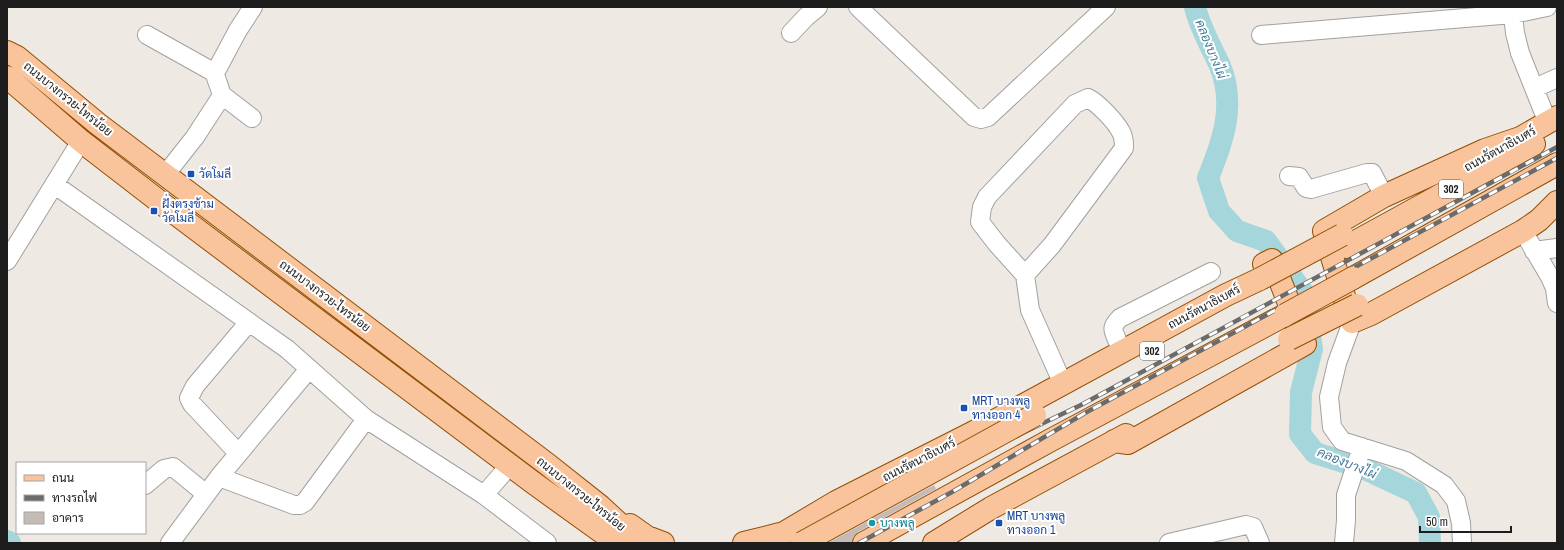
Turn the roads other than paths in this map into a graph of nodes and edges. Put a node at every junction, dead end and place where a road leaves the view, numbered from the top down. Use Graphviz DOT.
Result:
graph roads {
  1 [pos="253,7"];
  2 [pos="818,7"];
  3 [pos="858,7"];
  4 [pos="1106,7"];
  5 [pos="1547,7"];
  6 [pos="1513,14"];
  7 [pos="1427,15"];
  8 [pos="791,33"];
  9 [pos="147,35"];
  10 [pos="1261,35"];
  11 [pos="7,52"];
  12 [pos="215,74"];
  13 [pos="7,77"];
  14 [pos="1557,78"];
  15 [pos="1535,88"];
  16 [pos="222,95"];
  17 [pos="252,118"];
  18 [pos="1554,124"];
  19 [pos="1523,137"];
  20 [pos="81,141"];
  21 [pos="1557,164"];
  22 [pos="165,175"];
  23 [pos="1289,176"];
  24 [pos="55,185"];
  25 [pos="150,194"];
  26 [pos="1557,194"];
  27 [pos="1384,196"];
  28 [pos="1557,202"];
  29 [pos="1523,231"];
  30 [pos="1344,241"];
  31 [pos="1557,248"];
  32 [pos="1534,251"];
  33 [pos="7,261"];
  34 [pos="1212,272"];
  35 [pos="1025,275"];
  36 [pos="1264,283"];
  37 [pos="1556,303"];
  38 [pos="1354,314"];
  39 [pos="249,322"];
  40 [pos="1118,342"];
  41 [pos="309,369"];
  42 [pos="1071,379"];
  43 [pos="366,419"];
  44 [pos="1114,441"];
  45 [pos="1361,452"];
  46 [pos="238,453"];
  47 [pos="510,465"];
  48 [pos="219,477"];
  49 [pos="146,484"];
  50 [pos="206,494"];
  51 [pos="484,495"];
  52 [pos="600,506"];
  53 [pos="798,539"];
  54 [pos="613,541"];
  55 [pos="170,543"];
  56 [pos="547,543"];
  57 [pos="640,543"];
  58 [pos="663,543"];
  59 [pos="744,543"];
  60 [pos="767,543"];
  61 [pos="864,543"];
  62 [pos="934,543"];
  63 [pos="1169,543"];
  64 [pos="1260,543"];
  65 [pos="1344,543"];
  66 [pos="1462,543"];
  1 -- 12 [label="street"];
  2 -- 8 [label="street"];
  3 -- 4 [label="street"];
  5 -- 6 [label="street"];
  6 -- 7 [label="street"];
  6 -- 15 [label="street"];
  7 -- 10 [label="street"];
  9 -- 12 [label="street"];
  11 -- 22 [label="main road, ถนนบางกรวย-ไทรน้อย"];
  12 -- 16 [label="street"];
  13 -- 20 [label="main road, ถนนบางกรวย-ไทรน้อย"];
  14 -- 15 [label="street"];
  15 -- 18 [label="street"];
  16 -- 17 [label="street"];
  16 -- 22 [label="street"];
  18 -- 19 [label="main road, ถนนรัตนาธิเบศร์ / 302"];
  18 -- 30 [label="main road, ถนนรัตนาธิเบศร์ / 302"];
  19 -- 27 [label="main road"];
  19 -- 30 [label="main road, ถนนรัตนาธิเบศร์ / 302"];
  20 -- 24 [label="street"];
  20 -- 25 [label="main road, ถนนบางกรวย-ไทรน้อย"];
  21 -- 61 [label="main road, 302, bridge"];
  22 -- 25 [label="main road"];
  22 -- 52 [label="main road, ถนนบางกรวย-ไทรน้อย"];
  23 -- 27 [label="street"];
  24 -- 33 [label="street"];
  24 -- 39 [label="street"];
  25 -- 47 [label="main road, ถนนบางกรวย-ไทรน้อย"];
  26 -- 38 [label="main road"];
  27 -- 38 [label="main road"];
  28 -- 29 [label="main road"];
  29 -- 32 [label="street"];
  29 -- 38 [label="main road"];
  30 -- 36 [label="main road, ถนนรัตนาธิเบศร์ / 302"];
  31 -- 32 [label="street"];
  32 -- 37 [label="street"];
  34 -- 40 [label="street"];
  35 -- 35 [label="street"];
  35 -- 42 [label="street"];
  36 -- 42 [label="main road, ถนนรัตนาธิเบศร์ / 302"];
  36 -- 53 [label="main road, ถนนรัตนาธิเบศร์ / 302, bridge"];
  38 -- 44 [label="main road, bridge"];
  38 -- 45 [label="street"];
  39 -- 41 [label="street"];
  39 -- 46 [label="street"];
  40 -- 42 [label="main road"];
  40 -- 44 [label="main road"];
  41 -- 43 [label="street"];
  41 -- 46 [label="street"];
  42 -- 53 [label="main road, ถนนรัตนาธิเบศร์ / 302"];
  43 -- 48 [label="street"];
  43 -- 51 [label="street"];
  44 -- 62 [label="main road"];
  45 -- 65 [label="street"];
  45 -- 66 [label="street"];
  46 -- 48 [label="street"];
  47 -- 51 [label="street"];
  47 -- 54 [label="main road, ถนนบางกรวย-ไทรน้อย"];
  48 -- 50 [label="street"];
  49 -- 50 [label="street"];
  50 -- 55 [label="street"];
  51 -- 56 [label="street"];
  52 -- 57 [label="main road, ถนนบางกรวย-ไทรน้อย"];
  52 -- 58 [label="main road"];
  53 -- 59 [label="main road"];
  53 -- 60 [label="main road, ถนนรัตนาธิเบศร์ / 302"];
  63 -- 64 [label="street"];
}
